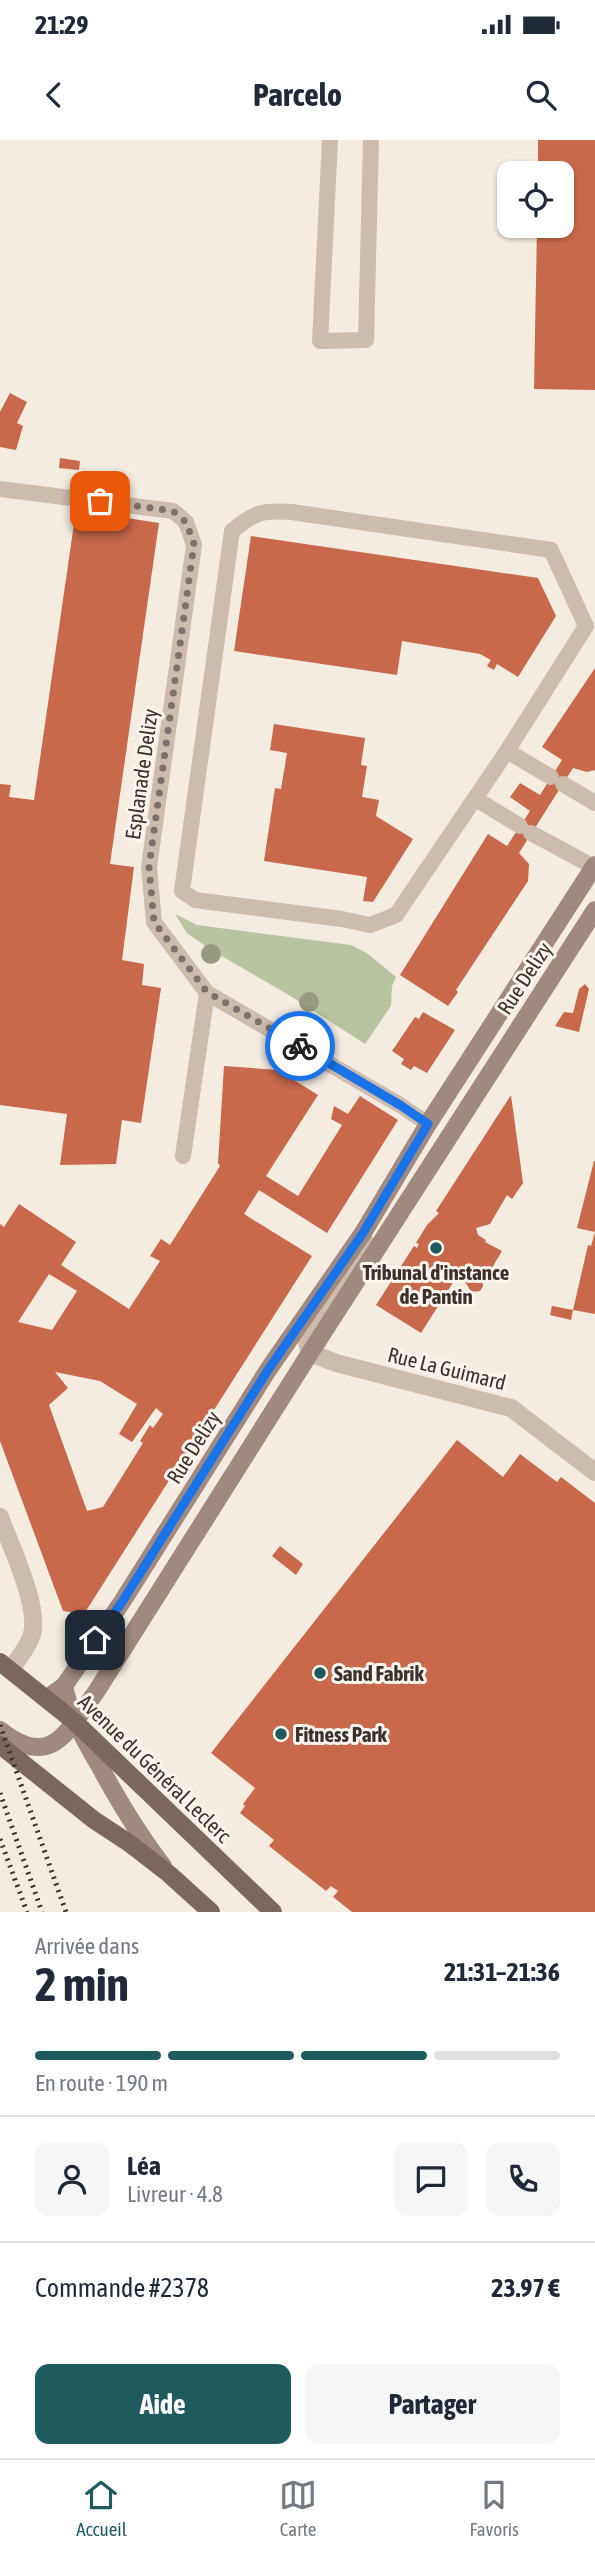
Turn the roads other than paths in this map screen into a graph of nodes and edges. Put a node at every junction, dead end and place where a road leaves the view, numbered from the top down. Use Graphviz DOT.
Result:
graph roads {
  1 [pos="330,140"];
  2 [pos="371,140"];
  3 [pos="1,489"];
  4 [pos="0,506"];
  5 [pos="507,751"];
  6 [pos="476,799"];
  7 [pos="595,803"];
  8 [pos="594,866"];
  9 [pos="595,910"];
  10 [pos="207,992"];
  11 [pos="428,1124"];
  12 [pos="183,1156"];
  13 [pos="363,1233"];
  14 [pos="310,1353"];
  15 [pos="595,1472"];
  16 [pos="0,1517"];
  17 [pos="5,1666"];
  18 [pos="64,1686"];
  19 [pos="47,1698"];
  20 [pos="75,1722"];
  21 [pos="0,1730"];
  22 [pos="0,1745"];
  23 [pos="169,1874"];
  24 [pos="211,1912"];
  25 [pos="274,1912"];
  1 -- 2 [label="lane"];
  3 -- 4 [label="lane"];
  3 -- 10 [label="lane, Esplanade Delizy"];
  5 -- 6 [label="lane"];
  5 -- 6 [label="lane"];
  5 -- 7 [label="lane"];
  6 -- 8 [label="lane"];
  8 -- 11 [label="main road, Rue Delizy"];
  9 -- 14 [label="main road, Rue Delizy"];
  10 -- 11 [label="lane, Esplanade Delizy"];
  10 -- 12 [label="lane"];
  11 -- 13 [label="main road, Rue Delizy"];
  13 -- 14 [label="street, Rue Delizy"];
  13 -- 18 [label="main road, Rue Delizy"];
  14 -- 15 [label="street, Rue La Guimard"];
  14 -- 20 [label="main road, Rue Delizy"];
  16 -- 17 [label="street"];
  17 -- 19 [label="main road, Avenue du Général Leclerc"];
  18 -- 19 [label="main road"];
  18 -- 20 [label="main road"];
  19 -- 20 [label="main road, Avenue du Général Leclerc"];
  20 -- 21 [label="main road, Rue Delizy"];
  20 -- 23 [label="main road"];
  20 -- 25 [label="main road, Avenue du Général Leclerc"];
  22 -- 23 [label="main road"];
  23 -- 24 [label="main road"];
}
